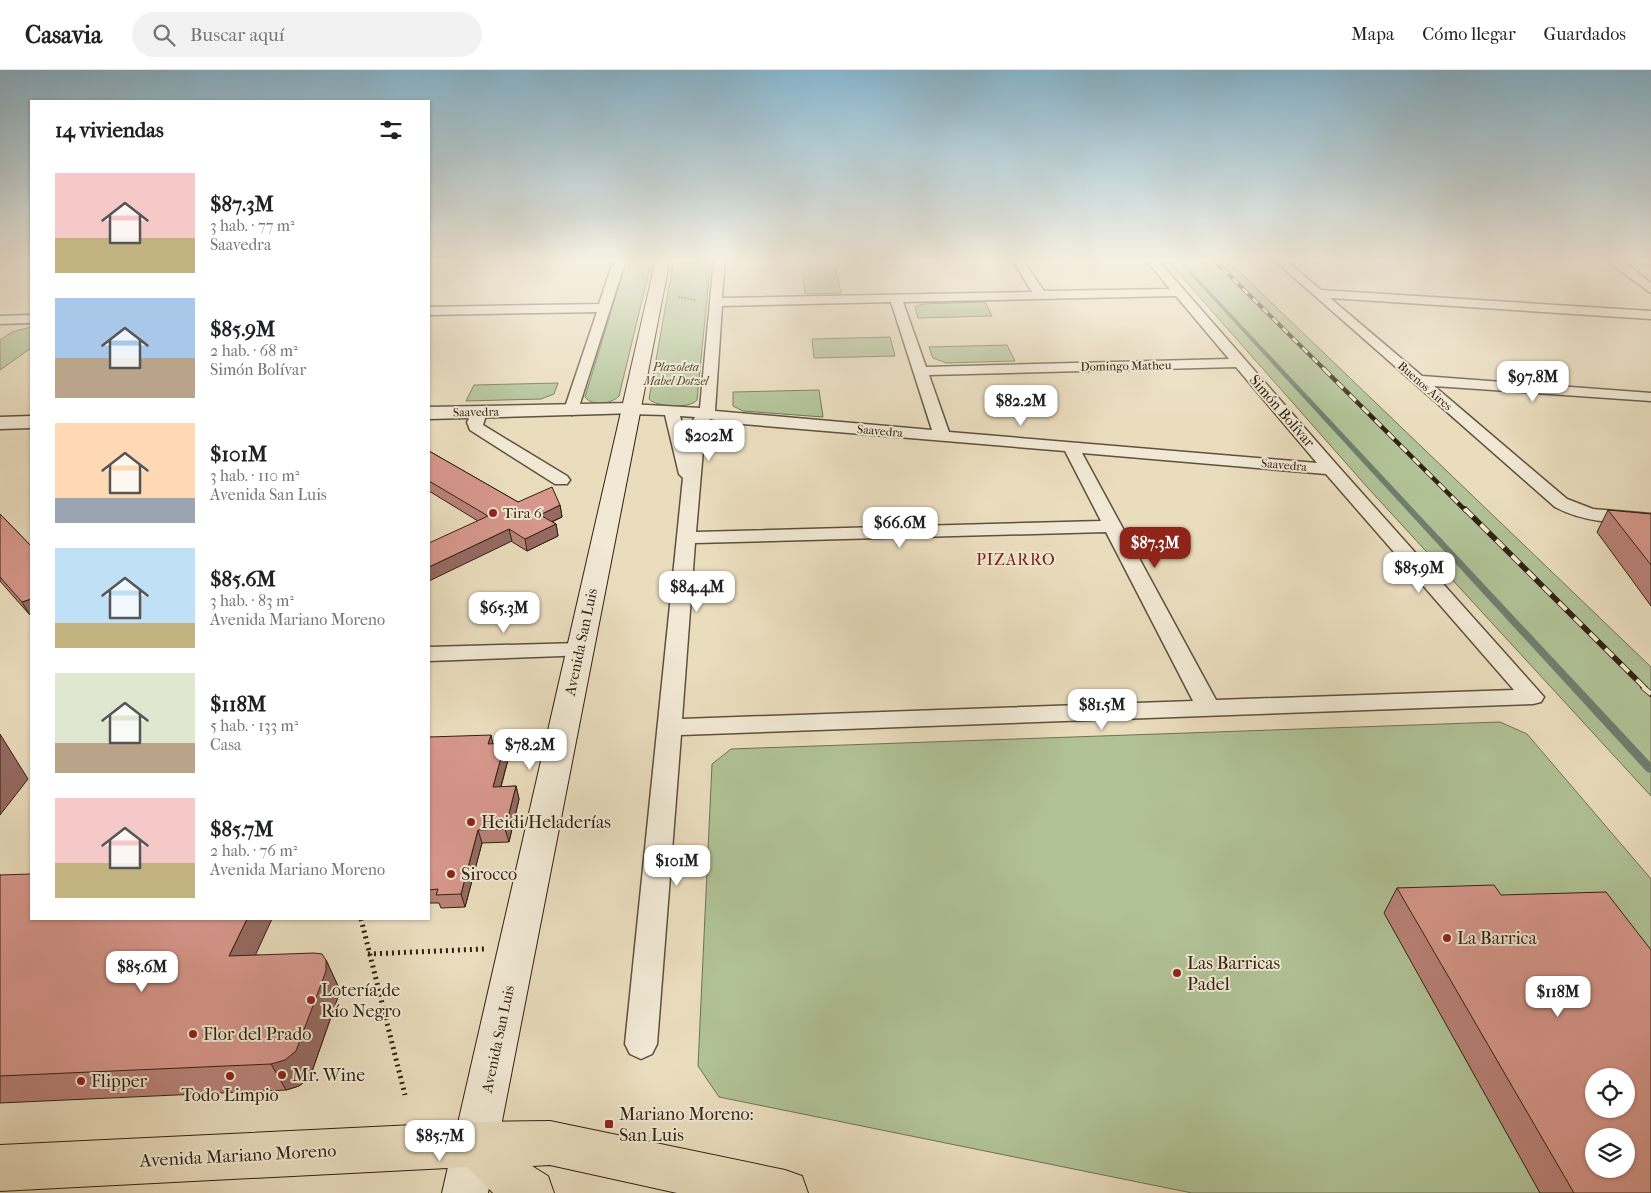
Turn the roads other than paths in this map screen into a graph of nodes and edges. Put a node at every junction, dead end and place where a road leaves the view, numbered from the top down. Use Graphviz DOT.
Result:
graph roads {
  1 [pos="603,311"];
  2 [pos="651,311"];
  3 [pos="715,311"];
  4 [pos="901,311"];
  5 [pos="1196,311"];
  6 [pos="1339,311"];
  7 [pos="1599,311"];
  8 [pos="1651,315"];
  9 [pos="7,319"];
  10 [pos="30,319"];
  11 [pos="0,328"];
  12 [pos="1240,363"];
  13 [pos="921,371"];
  14 [pos="1418,380"];
  15 [pos="1651,398"];
  16 [pos="630,409"];
  17 [pos="572,410"];
  18 [pos="671,410"];
  19 [pos="479,412"];
  20 [pos="430,413"];
  21 [pos="707,414"];
  22 [pos="30,422"];
  23 [pos="0,423"];
  24 [pos="942,436"];
  25 [pos="1071,447"];
  26 [pos="1331,469"];
  27 [pos="561,480"];
  28 [pos="690,497"];
  29 [pos="1651,519"];
  30 [pos="1112,526"];
  31 [pos="686,538"];
  32 [pos="580,650"];
  33 [pos="430,654"];
  34 [pos="1208,708"];
  35 [pos="669,727"];
  36 [pos="641,1044"];
  37 [pos="476,1144"];
  38 [pos="0,1168"];
  39 [pos="465,1193"];
  40 [pos="531,1193"];
  41 [pos="785,1193"];
  1 -- 17 [label="street"];
  2 -- 16 [label="main road, Avenida San Luis"];
  3 -- 21 [label="street"];
  4 -- 13 [label="street"];
  5 -- 12 [label="street, Simón Bolívar"];
  6 -- 14 [label="street, Buenos Aires"];
  7 -- 8 [label="street"];
  9 -- 10 [label="street"];
  9 -- 11 [label="street"];
  12 -- 13 [label="street, Domingo Matheu"];
  12 -- 26 [label="street, Simón Bolívar"];
  13 -- 24 [label="street"];
  14 -- 15 [label="street"];
  14 -- 29 [label="street, Buenos Aires"];
  16 -- 17 [label="street, Saavedra"];
  16 -- 18 [label="street, Saavedra"];
  16 -- 32 [label="main road, Avenida San Luis"];
  17 -- 19 [label="street, Saavedra"];
  18 -- 21 [label="street, Saavedra"];
  18 -- 28 [label="street"];
  19 -- 20 [label="street, Saavedra"];
  19 -- 27 [label="street"];
  21 -- 24 [label="street, Saavedra"];
  21 -- 28 [label="street"];
  22 -- 23 [label="street"];
  24 -- 25 [label="street, Saavedra"];
  25 -- 26 [label="street, Saavedra"];
  25 -- 30 [label="street"];
  26 -- 34 [label="street, Simón Bolívar"];
  28 -- 31 [label="street"];
  30 -- 31 [label="street"];
  30 -- 34 [label="street"];
  31 -- 35 [label="street"];
  32 -- 33 [label="street"];
  32 -- 37 [label="main road, Avenida San Luis"];
  34 -- 35 [label="street"];
  35 -- 36 [label="street"];
  37 -- 38 [label="main road, Avenida Mariano Moreno"];
  37 -- 39 [label="main road, Avenida San Luis"];
  37 -- 40 [label="main road"];
  37 -- 41 [label="main road, Avenida Mariano Moreno"];
}
